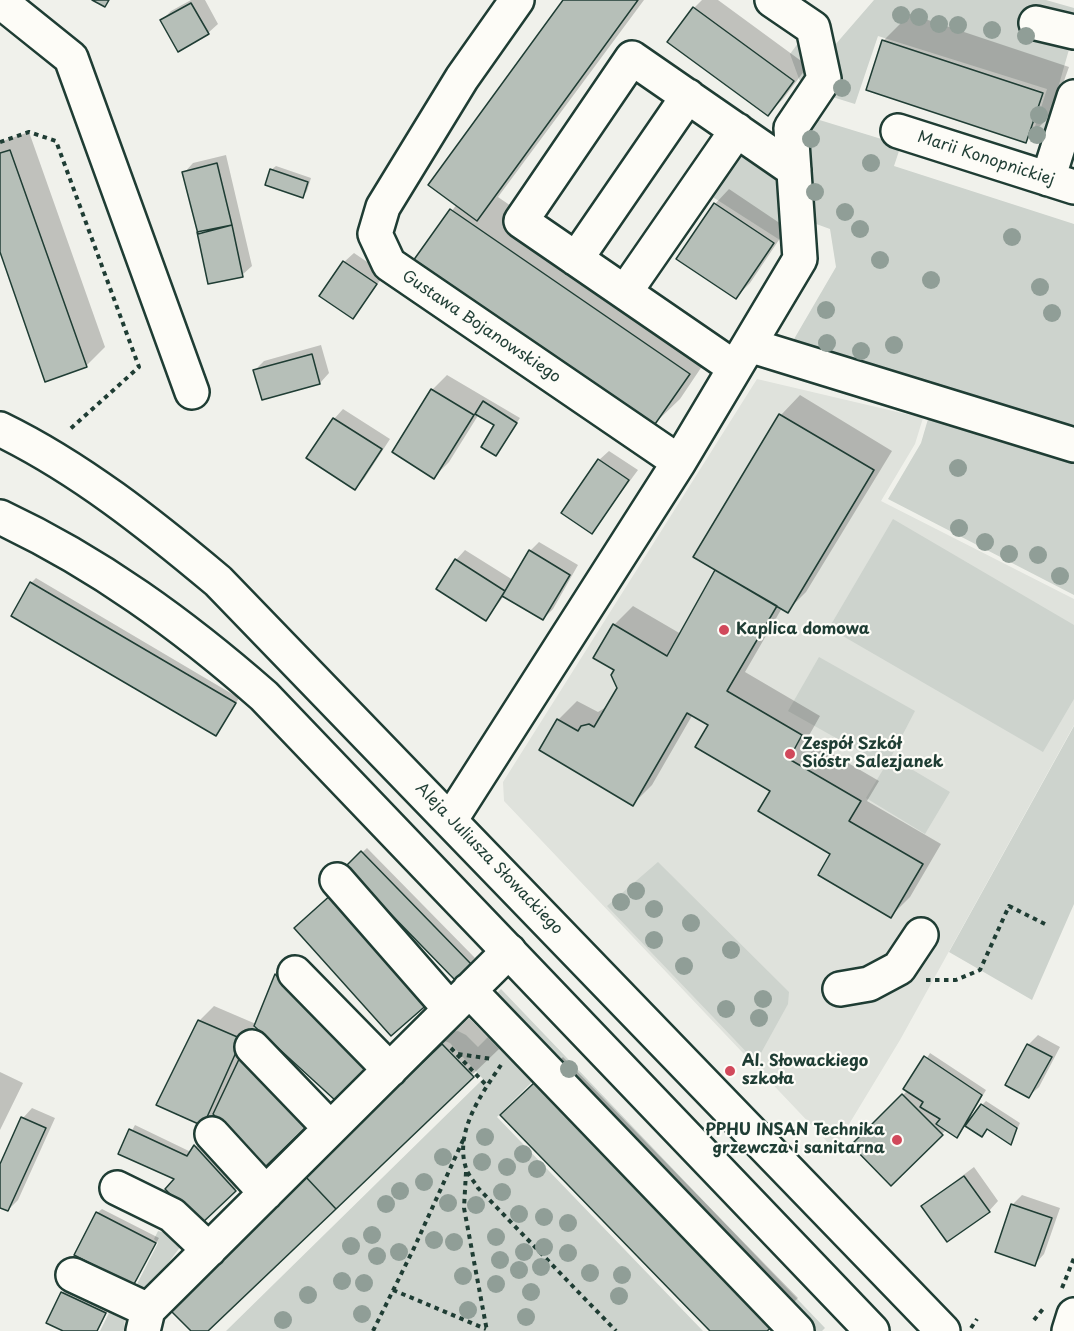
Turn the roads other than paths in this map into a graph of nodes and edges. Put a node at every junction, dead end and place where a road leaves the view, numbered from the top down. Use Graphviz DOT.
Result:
graph roads {
  1 [pos="517,0"];
  2 [pos="772,0"];
  3 [pos="0,1"];
  4 [pos="1036,23"];
  5 [pos="1074,32"];
  6 [pos="688,96"];
  7 [pos="1074,97"];
  8 [pos="737,130"];
  9 [pos="898,131"];
  10 [pos="794,170"];
  11 [pos="1061,183"];
  12 [pos="576,259"];
  13 [pos="625,292"];
  14 [pos="742,356"];
  15 [pos="192,392"];
  16 [pos="0,429"];
  17 [pos="1074,445"];
  18 [pos="679,462"];
  19 [pos="0,517"];
  20 [pos="451,819"];
  21 [pos="337,880"];
  22 [pos="921,935"];
  23 [pos="509,951"];
  24 [pos="295,972"];
  25 [pos="840,989"];
  26 [pos="460,1000"];
  27 [pos="252,1047"];
  28 [pos="390,1070"];
  29 [pos="330,1128"];
  30 [pos="212,1134"];
  31 [pos="117,1188"];
  32 [pos="266,1193"];
  33 [pos="209,1250"];
  34 [pos="73,1275"];
  35 [pos="1074,1316"];
  36 [pos="146,1321"];
  37 [pos="797,1331"];
  38 [pos="872,1331"];
  39 [pos="943,1331"];
  40 [pos="1069,1331"];
  1 -- 18 [label="main road, Gustawa Bojanowskiego"];
  2 -- 10 [label="main road"];
  3 -- 15 [label="main road"];
  4 -- 5 [label="main road"];
  6 -- 8 [label="main road"];
  6 -- 12 [label="main road"];
  6 -- 12 [label="main road"];
  7 -- 11 [label="main road"];
  8 -- 10 [label="main road"];
  8 -- 13 [label="main road"];
  9 -- 11 [label="main road, Marii Konopnickiej"];
  10 -- 14 [label="main road"];
  12 -- 13 [label="main road"];
  13 -- 14 [label="main road"];
  14 -- 17 [label="main road"];
  14 -- 18 [label="main road"];
  16 -- 20 [label="main road, Aleja Juliusza Słowackiego"];
  18 -- 20 [label="main road"];
  19 -- 23 [label="main road"];
  20 -- 39 [label="main road, Aleja Juliusza Słowackiego"];
  21 -- 26 [label="main road"];
  22 -- 25 [label="main road"];
  23 -- 26 [label="main road"];
  23 -- 38 [label="main road"];
  24 -- 28 [label="main road"];
  26 -- 28 [label="main road"];
  26 -- 37 [label="main road"];
  27 -- 29 [label="main road"];
  28 -- 29 [label="main road"];
  29 -- 32 [label="main road"];
  30 -- 32 [label="main road"];
  31 -- 33 [label="main road"];
  32 -- 33 [label="main road"];
  33 -- 36 [label="main road"];
  34 -- 36 [label="main road"];
  35 -- 40 [label="main road"];
}
